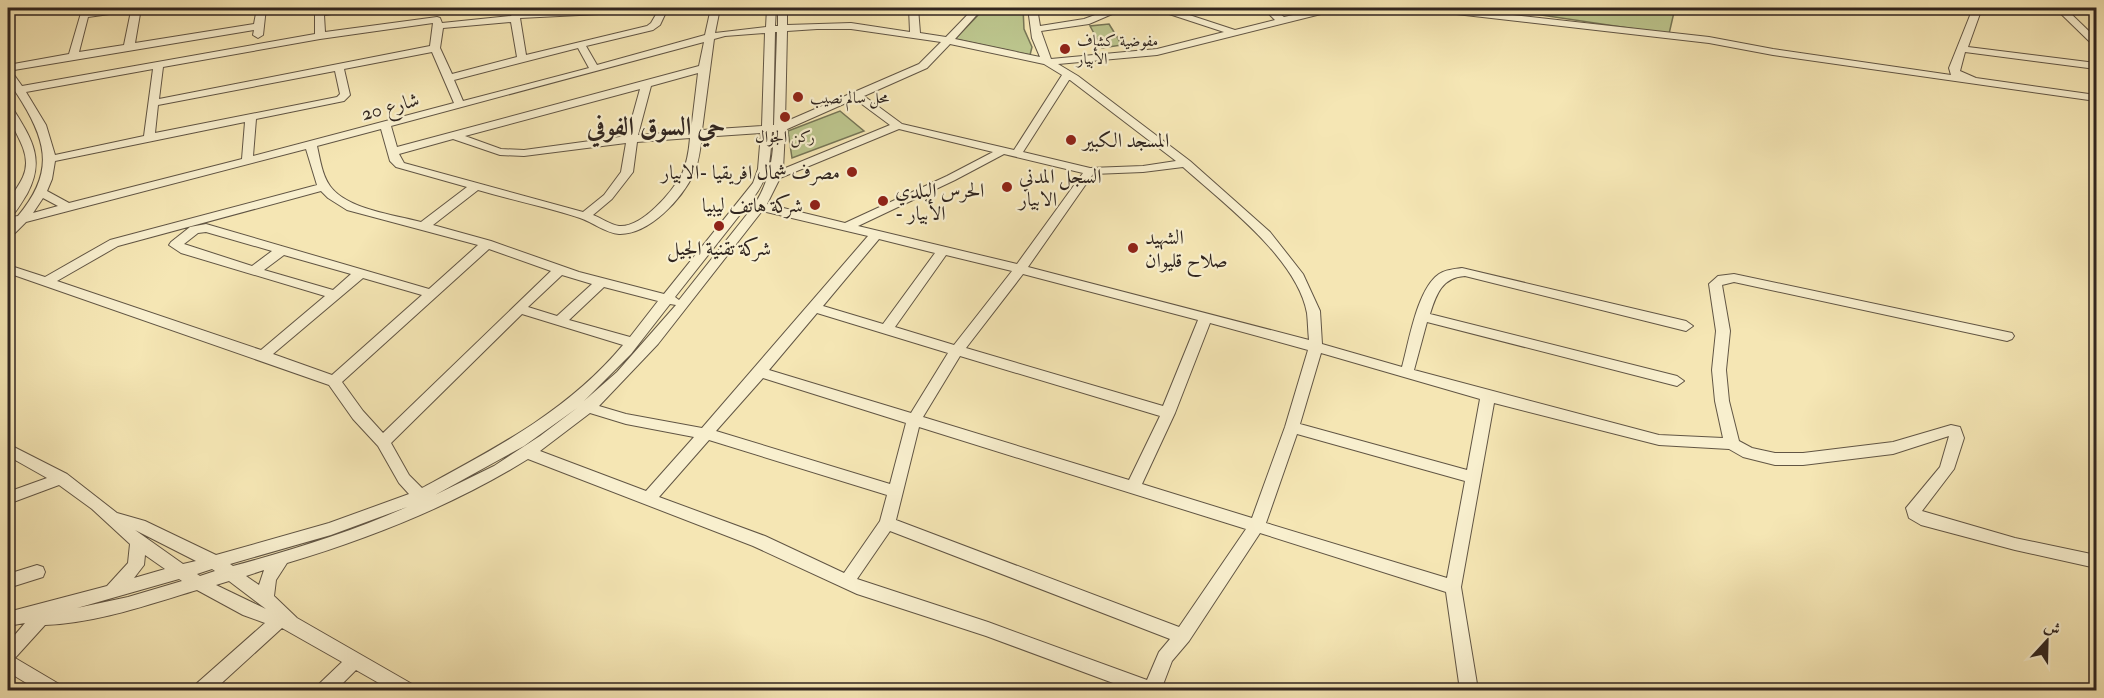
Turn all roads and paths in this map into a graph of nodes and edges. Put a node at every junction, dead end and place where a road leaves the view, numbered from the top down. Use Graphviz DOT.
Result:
graph roads {
  1 [pos="136,8"];
  2 [pos="261,8"];
  3 [pos="353,8"];
  4 [pos="443,8"];
  5 [pos="659,8"];
  6 [pos="664,8"];
  7 [pos="715,8"];
  8 [pos="771,8"];
  9 [pos="783,8"];
  10 [pos="914,8"];
  11 [pos="979,8"];
  12 [pos="1032,8"];
  13 [pos="1121,8"];
  14 [pos="1160,8"];
  15 [pos="1267,8"];
  16 [pos="1334,8"];
  17 [pos="1430,8"];
  18 [pos="1978,8"];
  19 [pos="2060,8"];
  20 [pos="319,10"];
  21 [pos="85,11"];
  22 [pos="518,14"];
  23 [pos="1282,21"];
  24 [pos="438,23"];
  25 [pos="259,26"];
  26 [pos="777,28"];
  27 [pos="1036,28"];
  28 [pos="1235,33"];
  29 [pos="915,34"];
  30 [pos="320,36"];
  31 [pos="711,36"];
  32 [pos="947,40"];
  33 [pos="2097,43"];
  34 [pos="580,44"];
  35 [pos="129,47"];
  36 [pos="257,47"];
  37 [pos="435,48"];
  38 [pos="1963,48"];
  39 [pos="73,56"];
  40 [pos="522,59"];
  41 [pos="1047,62"];
  42 [pos="158,66"];
  43 [pos="2097,66"];
  44 [pos="339,67"];
  45 [pos="8,68"];
  46 [pos="594,68"];
  47 [pos="704,68"];
  48 [pos="8,74"];
  49 [pos="1068,74"];
  50 [pos="448,78"];
  51 [pos="1974,81"];
  52 [pos="646,84"];
  53 [pos="20,90"];
  54 [pos="856,95"];
  55 [pos="543,98"];
  56 [pos="2097,98"];
  57 [pos="153,104"];
  58 [pos="460,105"];
  59 [pos="8,112"];
  60 [pos="251,119"];
  61 [pos="385,126"];
  62 [pos="898,126"];
  63 [pos="773,128"];
  64 [pos="454,136"];
  65 [pos="694,136"];
  66 [pos="149,138"];
  67 [pos="632,139"];
  68 [pos="311,145"];
  69 [pos="1004,150"];
  70 [pos="393,152"];
  71 [pos="1017,153"];
  72 [pos="50,159"];
  73 [pos="247,162"];
  74 [pos="1186,164"];
  75 [pos="1090,171"];
  76 [pos="775,176"];
  77 [pos="322,187"];
  78 [pos="475,187"];
  79 [pos="41,192"];
  80 [pos="752,204"];
  81 [pos="69,208"];
  82 [pos="8,214"];
  83 [pos="585,216"];
  84 [pos="23,219"];
  85 [pos="8,221"];
  86 [pos="848,226"];
  87 [pos="423,227"];
  88 [pos="8,233"];
  89 [pos="875,236"];
  90 [pos="487,244"];
  91 [pos="282,250"];
  92 [pos="943,251"];
  93 [pos="8,269"];
  94 [pos="1020,269"];
  95 [pos="559,270"];
  96 [pos="255,271"];
  97 [pos="361,273"];
  98 [pos="46,282"];
  99 [pos="601,282"];
  100 [pos="433,294"];
  101 [pos="335,295"];
  102 [pos="667,300"];
  103 [pos="684,303"];
  104 [pos="814,308"];
  105 [pos="519,309"];
  106 [pos="1424,317"];
  107 [pos="1205,318"];
  108 [pos="560,321"];
  109 [pos="1686,326"];
  110 [pos="886,330"];
  111 [pos="2007,336"];
  112 [pos="633,343"];
  113 [pos="1316,347"];
  114 [pos="956,351"];
  115 [pos="263,355"];
  116 [pos="760,372"];
  117 [pos="1407,372"];
  118 [pos="334,381"];
  119 [pos="1677,381"];
  120 [pos="1488,396"];
  121 [pos="581,405"];
  122 [pos="1168,413"];
  123 [pos="914,420"];
  124 [pos="1292,427"];
  125 [pos="706,434"];
  126 [pos="383,442"];
  127 [pos="1732,444"];
  128 [pos="8,449"];
  129 [pos="526,452"];
  130 [pos="62,478"];
  131 [pos="1474,478"];
  132 [pos="1132,489"];
  133 [pos="894,491"];
  134 [pos="8,498"];
  135 [pos="424,500"];
  136 [pos="647,500"];
  137 [pos="113,518"];
  138 [pos="887,523"];
  139 [pos="1257,525"];
  140 [pos="138,540"];
  141 [pos="282,558"];
  142 [pos="214,562"];
  143 [pos="2097,562"];
  144 [pos="37,572"];
  145 [pos="182,572"];
  146 [pos="231,573"];
  147 [pos="8,581"];
  148 [pos="847,581"];
  149 [pos="199,583"];
  150 [pos="1453,587"];
  151 [pos="110,592"];
  152 [pos="265,598"];
  153 [pos="15,617"];
  154 [pos="40,619"];
  155 [pos="285,622"];
  156 [pos="1183,636"];
  157 [pos="8,654"];
  158 [pos="355,660"];
  159 [pos="8,663"];
  160 [pos="53,690"];
  161 [pos="202,690"];
  162 [pos="325,690"];
  163 [pos="406,690"];
  164 [pos="1152,690"];
  165 [pos="1469,690"];
  1 -- 21 [label="street"];
  1 -- 35 [label="street"];
  2 -- 25 [label="street"];
  3 -- 20 [label="street"];
  4 -- 24 [label="street"];
  5 -- 22 [label="street"];
  6 -- 34 [label="street"];
  7 -- 31 [label="street"];
  8 -- 26 [label="street"];
  9 -- 26 [label="street"];
  10 -- 29 [label="street"];
  11 -- 32 [label="street"];
  12 -- 27 [label="street"];
  13 -- 27 [label="street"];
  14 -- 28 [label="street"];
  15 -- 23 [label="street"];
  16 -- 23 [label="street"];
  17 -- 51 [label="street"];
  18 -- 38 [label="street"];
  19 -- 33 [label="street"];
  20 -- 30 [label="street"];
  21 -- 39 [label="street"];
  22 -- 24 [label="street"];
  22 -- 40 [label="street"];
  23 -- 28 [label="street"];
  24 -- 30 [label="street"];
  24 -- 37 [label="street"];
  25 -- 35 [label="street"];
  25 -- 36 [label="street"];
  26 -- 29 [label="street, شارع 20"];
  26 -- 31 [label="street, شارع 20"];
  26 -- 63 [label="street"];
  27 -- 41 [label="street"];
  28 -- 41 [label="street"];
  29 -- 32 [label="street, شارع 20"];
  30 -- 36 [label="street"];
  31 -- 46 [label="street, شارع 20"];
  31 -- 47 [label="street"];
  32 -- 41 [label="street, شارع 20"];
  32 -- 54 [label="street"];
  34 -- 40 [label="street"];
  34 -- 46 [label="street"];
  35 -- 39 [label="street"];
  36 -- 42 [label="street"];
  37 -- 44 [label="street"];
  37 -- 50 [label="street"];
  38 -- 43 [label="street"];
  38 -- 51 [label="street"];
  39 -- 45 [label="street"];
  40 -- 50 [label="street"];
  41 -- 49 [label="street"];
  42 -- 53 [label="street"];
  42 -- 57 [label="street"];
  44 -- 57 [label="street"];
  44 -- 60 [label="street"];
  46 -- 55 [label="street, شارع 20"];
  47 -- 52 [label="street"];
  47 -- 65 [label="street"];
  48 -- 53 [label="street"];
  49 -- 71 [label="street"];
  49 -- 74 [label="street"];
  50 -- 58 [label="street"];
  51 -- 56 [label="street"];
  52 -- 55 [label="street"];
  52 -- 67 [label="street"];
  53 -- 72 [label="street"];
  54 -- 62 [label="street"];
  54 -- 63 [label="street"];
  55 -- 58 [label="street, شارع 20"];
  55 -- 64 [label="street"];
  57 -- 66 [label="street"];
  58 -- 61 [label="street, شارع 20"];
  59 -- 82 [label="street"];
  60 -- 66 [label="street"];
  60 -- 73 [label="street"];
  61 -- 68 [label="street, شارع 20"];
  61 -- 70 [label="street"];
  62 -- 69 [label="street"];
  62 -- 76 [label="street"];
  63 -- 65 [label="street"];
  63 -- 76 [label="street"];
  63 -- 80 [label="street"];
  64 -- 67 [label="street"];
  64 -- 70 [label="street"];
  65 -- 67 [label="street"];
  65 -- 83 [label="street"];
  66 -- 72 [label="street"];
  67 -- 83 [label="street"];
  68 -- 73 [label="street, شارع 20"];
  68 -- 77 [label="street"];
  69 -- 71 [label="street"];
  69 -- 86 [label="street"];
  70 -- 78 [label="street"];
  71 -- 75 [label="street"];
  72 -- 79 [label="street"];
  73 -- 81 [label="street, شارع 20"];
  74 -- 75 [label="street"];
  74 -- 113 [label="street"];
  75 -- 94 [label="street"];
  76 -- 80 [label="street"];
  77 -- 87 [label="street"];
  77 -- 98 [label="street"];
  78 -- 83 [label="street"];
  78 -- 87 [label="street"];
  79 -- 81 [label="street"];
  79 -- 84 [label="street"];
  80 -- 86 [label="street"];
  80 -- 102 [label="street"];
  80 -- 103 [label="street"];
  81 -- 84 [label="street, شارع 20"];
  84 -- 85 [label="street, شارع 20"];
  84 -- 88 [label="street"];
  86 -- 89 [label="street"];
  87 -- 90 [label="street"];
  89 -- 92 [label="street"];
  89 -- 104 [label="street"];
  90 -- 95 [label="street"];
  90 -- 100 [label="street"];
  91 -- 96 [label="street"];
  91 -- 96 [label="street"];
  91 -- 97 [label="street"];
  92 -- 94 [label="street"];
  92 -- 110 [label="street"];
  93 -- 98 [label="street"];
  94 -- 107 [label="street"];
  94 -- 114 [label="street"];
  95 -- 99 [label="street"];
  95 -- 105 [label="street"];
  96 -- 101 [label="street"];
  97 -- 100 [label="street"];
  97 -- 101 [label="street"];
  98 -- 115 [label="street"];
  99 -- 102 [label="street"];
  99 -- 108 [label="street"];
  100 -- 118 [label="street"];
  101 -- 115 [label="street"];
  102 -- 103 [label="street"];
  102 -- 112 [label="street"];
  103 -- 121 [label="street"];
  104 -- 110 [label="street"];
  104 -- 116 [label="street"];
  105 -- 108 [label="street"];
  105 -- 126 [label="street"];
  106 -- 109 [label="street"];
  106 -- 117 [label="street"];
  106 -- 119 [label="street"];
  107 -- 113 [label="street"];
  107 -- 122 [label="street"];
  108 -- 112 [label="street"];
  110 -- 114 [label="street"];
  111 -- 127 [label="street"];
  112 -- 121 [label="street"];
  113 -- 117 [label="street"];
  113 -- 124 [label="street"];
  114 -- 122 [label="street"];
  114 -- 123 [label="street"];
  115 -- 118 [label="street"];
  116 -- 123 [label="street"];
  116 -- 125 [label="street"];
  117 -- 120 [label="street"];
  118 -- 126 [label="street"];
  120 -- 127 [label="street"];
  120 -- 131 [label="street"];
  121 -- 125 [label="street"];
  121 -- 129 [label="street"];
  121 -- 135 [label="street"];
  122 -- 132 [label="street"];
  123 -- 132 [label="street"];
  123 -- 133 [label="street"];
  124 -- 131 [label="street"];
  124 -- 139 [label="street"];
  125 -- 133 [label="street"];
  125 -- 136 [label="street"];
  126 -- 135 [label="street"];
  127 -- 143 [label="street"];
  128 -- 130 [label="street"];
  129 -- 135 [label="street"];
  129 -- 136 [label="street"];
  130 -- 134 [label="street"];
  130 -- 137 [label="street"];
  131 -- 150 [label="street"];
  132 -- 139 [label="street"];
  133 -- 138 [label="street"];
  135 -- 141 [label="street"];
  135 -- 142 [label="street"];
  136 -- 148 [label="street"];
  137 -- 140 [label="street"];
  137 -- 142 [label="street"];
  138 -- 148 [label="street"];
  138 -- 156 [label="street"];
  139 -- 150 [label="street"];
  139 -- 156 [label="street"];
  140 -- 145 [label="street"];
  140 -- 151 [label="street"];
  141 -- 146 [label="street"];
  141 -- 152 [label="street"];
  142 -- 145 [label="street"];
  142 -- 146 [label="street"];
  144 -- 147 [label="street"];
  145 -- 149 [label="street"];
  145 -- 151 [label="street"];
  146 -- 149 [label="street"];
  146 -- 152 [label="street"];
  148 -- 164 [label="street"];
  149 -- 154 [label="street"];
  149 -- 155 [label="street"];
  150 -- 165 [label="street"];
  151 -- 153 [label="street"];
  152 -- 155 [label="street"];
  153 -- 154 [label="street"];
  154 -- 157 [label="street"];
  155 -- 158 [label="street"];
  155 -- 161 [label="street"];
  156 -- 164 [label="street"];
  158 -- 162 [label="street"];
  158 -- 163 [label="street"];
  159 -- 160 [label="street"];
}
